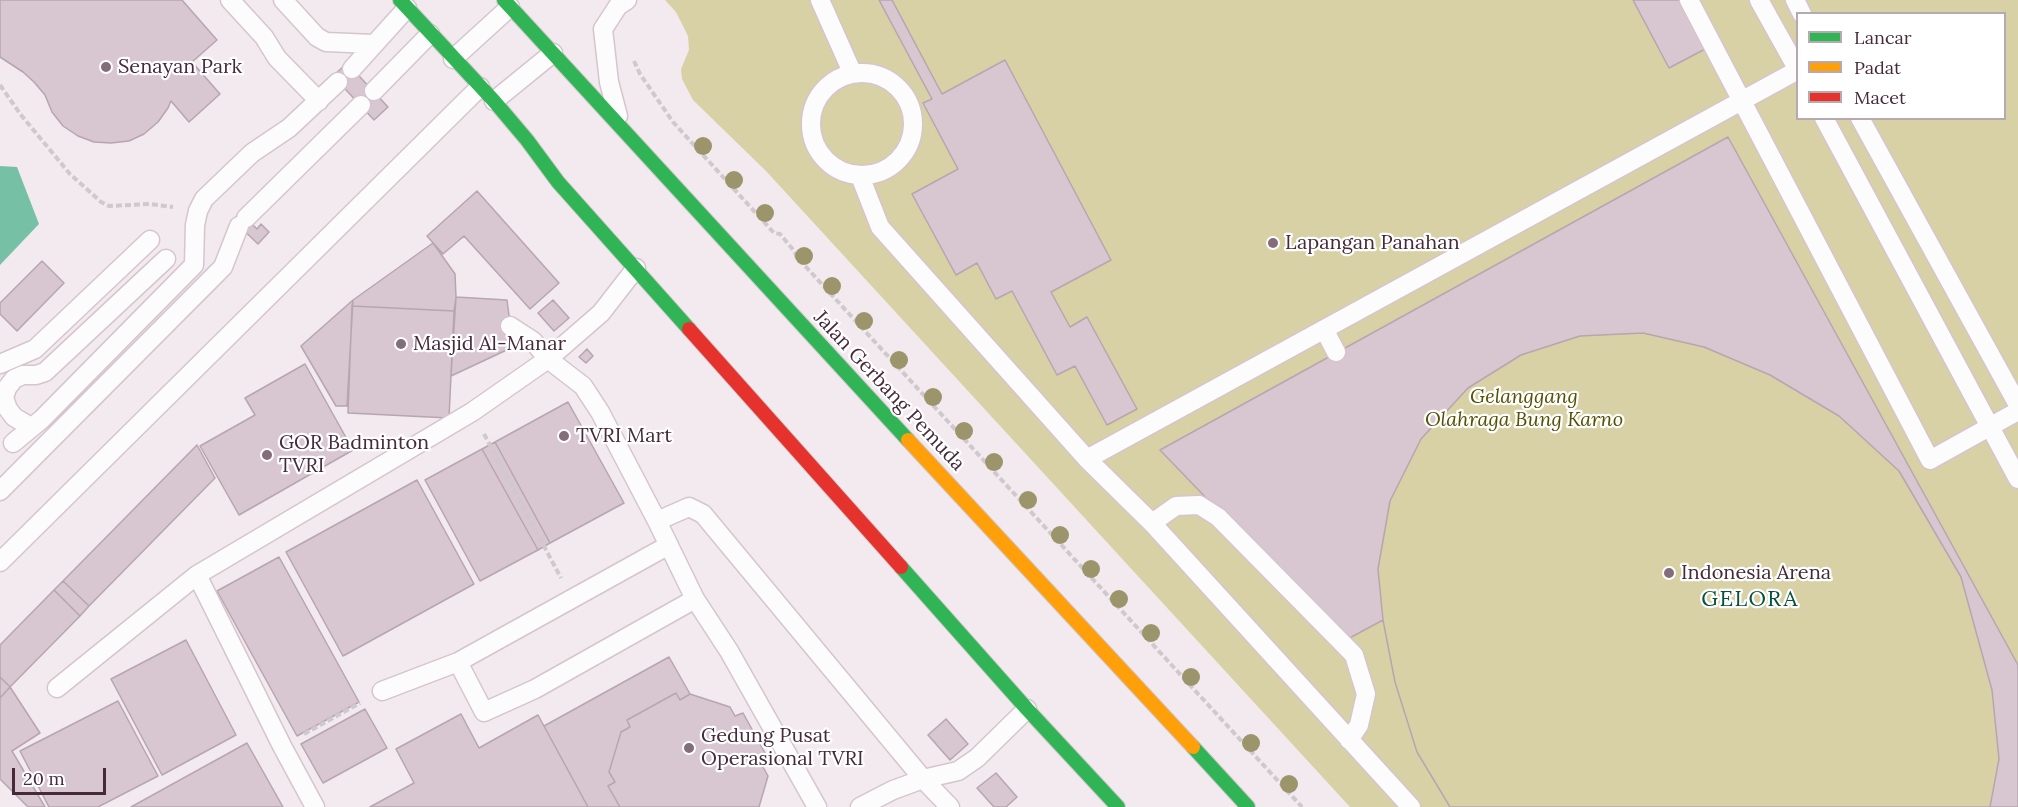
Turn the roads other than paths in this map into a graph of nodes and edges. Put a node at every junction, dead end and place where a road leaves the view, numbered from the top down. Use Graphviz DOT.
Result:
graph roads {
  1 [pos="230,0"];
  2 [pos="284,0"];
  3 [pos="627,0"];
  4 [pos="820,0"];
  5 [pos="1689,0"];
  6 [pos="1759,0"];
  7 [pos="507,3"];
  8 [pos="404,4"];
  9 [pos="430,34"];
  10 [pos="373,44"];
  11 [pos="553,53"];
  12 [pos="453,59"];
  13 [pos="1796,68"];
  14 [pos="352,69"];
  15 [pos="1796,71"];
  16 [pos="852,72"];
  17 [pos="337,83"];
  18 [pos="480,87"];
  19 [pos="374,91"];
  20 [pos="319,101"];
  21 [pos="494,101"];
  22 [pos="1742,101"];
  23 [pos="359,107"];
  24 [pos="1825,120"];
  25 [pos="1861,120"];
  26 [pos="621,128"];
  27 [pos="860,176"];
  28 [pos="150,240"];
  29 [pos="166,259"];
  30 [pos="636,268"];
  31 [pos="510,326"];
  32 [pos="1324,329"];
  33 [pos="1336,352"];
  34 [pos="548,359"];
  35 [pos="0,364"];
  36 [pos="2018,405"];
  37 [pos="2018,411"];
  38 [pos="1989,426"];
  39 [pos="31,427"];
  40 [pos="7,439"];
  41 [pos="41,451"];
  42 [pos="1087,459"];
  43 [pos="2018,479"];
  44 [pos="0,491"];
  45 [pos="657,521"];
  46 [pos="1152,523"];
  47 [pos="669,545"];
  48 [pos="0,562"];
  49 [pos="197,575"];
  50 [pos="695,599"];
  51 [pos="458,662"];
  52 [pos="57,688"];
  53 [pos="382,691"];
  54 [pos="1027,709"];
  55 [pos="1349,740"];
  56 [pos="923,779"];
  57 [pos="315,807"];
  58 [pos="817,807"];
  59 [pos="860,807"];
  60 [pos="950,807"];
  61 [pos="1118,807"];
  62 [pos="1248,807"];
  63 [pos="1411,807"];
  1 -- 20 [label="lane"];
  2 -- 10 [label="lane"];
  3 -- 26 [label="lane"];
  4 -- 16 [label="lane"];
  5 -- 22 [label="lane"];
  6 -- 13 [label="lane"];
  7 -- 11 [label="main road, Jalan Gerbang Pemuda"];
  7 -- 12 [label="lane"];
  8 -- 9 [label="main road"];
  8 -- 10 [label="lane"];
  9 -- 12 [label="main road"];
  9 -- 19 [label="lane"];
  10 -- 14 [label="lane"];
  11 -- 21 [label="lane"];
  11 -- 26 [label="main road, Jalan Gerbang Pemuda"];
  12 -- 18 [label="main road"];
  15 -- 22 [label="lane"];
  16 -- 27 [label="lane"];
  16 -- 27 [label="lane"];
  17 -- 20 [label="lane"];
  18 -- 21 [label="main road"];
  18 -- 48 [label="lane"];
  20 -- 39 [label="lane"];
  21 -- 30 [label="main road"];
  22 -- 32 [label="lane"];
  22 -- 38 [label="lane"];
  23 -- 41 [label="lane"];
  24 -- 38 [label="lane"];
  25 -- 36 [label="lane"];
  26 -- 62 [label="main road, Jalan Gerbang Pemuda"];
  27 -- 42 [label="lane"];
  28 -- 35 [label="lane"];
  29 -- 39 [label="lane"];
  30 -- 34 [label="lane"];
  30 -- 54 [label="main road"];
  31 -- 34 [label="lane"];
  32 -- 33 [label="lane"];
  32 -- 42 [label="lane"];
  34 -- 45 [label="lane"];
  34 -- 49 [label="lane"];
  37 -- 38 [label="lane"];
  38 -- 43 [label="lane"];
  39 -- 40 [label="lane"];
  40 -- 41 [label="lane"];
  41 -- 44 [label="lane"];
  42 -- 46 [label="lane"];
  45 -- 47 [label="lane"];
  45 -- 56 [label="lane"];
  46 -- 55 [label="lane"];
  46 -- 55 [label="lane"];
  47 -- 50 [label="lane"];
  47 -- 51 [label="lane"];
  49 -- 52 [label="lane"];
  49 -- 57 [label="lane"];
  50 -- 51 [label="lane"];
  50 -- 58 [label="lane"];
  51 -- 53 [label="lane"];
  54 -- 56 [label="lane"];
  54 -- 61 [label="main road"];
  55 -- 63 [label="lane"];
  56 -- 59 [label="lane"];
  56 -- 60 [label="lane"];
}
